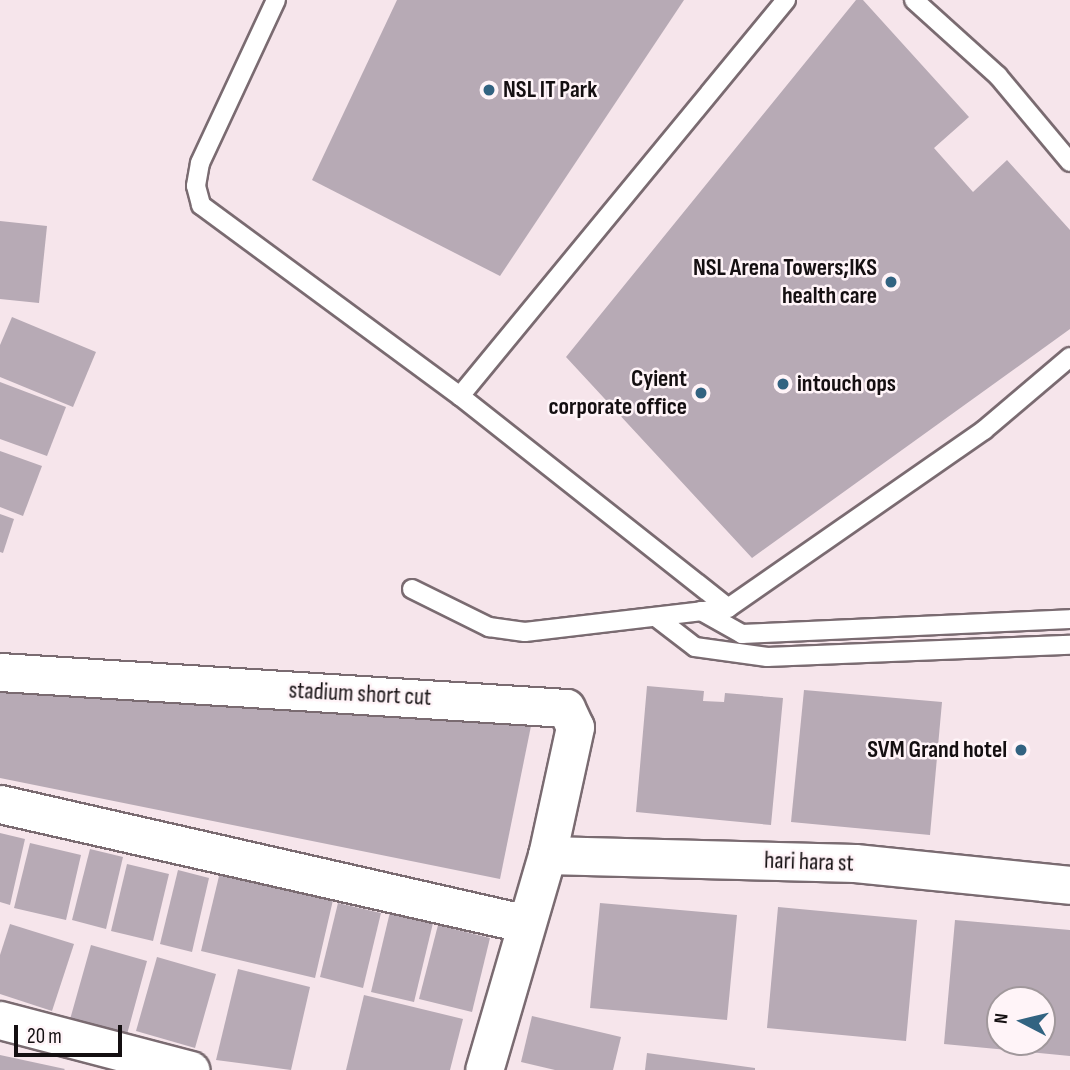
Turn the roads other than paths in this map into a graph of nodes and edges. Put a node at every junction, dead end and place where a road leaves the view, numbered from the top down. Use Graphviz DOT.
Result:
graph roads {
  1 [pos="276,0"];
  2 [pos="786,0"];
  3 [pos="914,0"];
  4 [pos="1070,162"];
  5 [pos="1070,357"];
  6 [pos="460,396"];
  7 [pos="412,589"];
  8 [pos="728,608"];
  9 [pos="701,611"];
  10 [pos="656,617"];
  11 [pos="1070,619"];
  12 [pos="1070,645"];
  13 [pos="0,672"];
  14 [pos="0,804"];
  15 [pos="547,855"];
  16 [pos="1070,885"];
  17 [pos="523,923"];
  18 [pos="0,1020"];
  19 [pos="191,1070"];
  20 [pos="484,1070"];
  1 -- 6 [label="lane"];
  2 -- 6 [label="lane"];
  3 -- 4 [label="lane"];
  5 -- 8 [label="lane"];
  6 -- 8 [label="lane"];
  7 -- 10 [label="lane"];
  8 -- 9 [label="lane"];
  9 -- 10 [label="lane"];
  9 -- 11 [label="lane"];
  10 -- 12 [label="lane"];
  13 -- 15 [label="street, stadium short cut"];
  14 -- 17 [label="street"];
  15 -- 16 [label="street, hari hara st"];
  15 -- 17 [label="street"];
  17 -- 20 [label="street"];
  18 -- 19 [label="street"];
}
